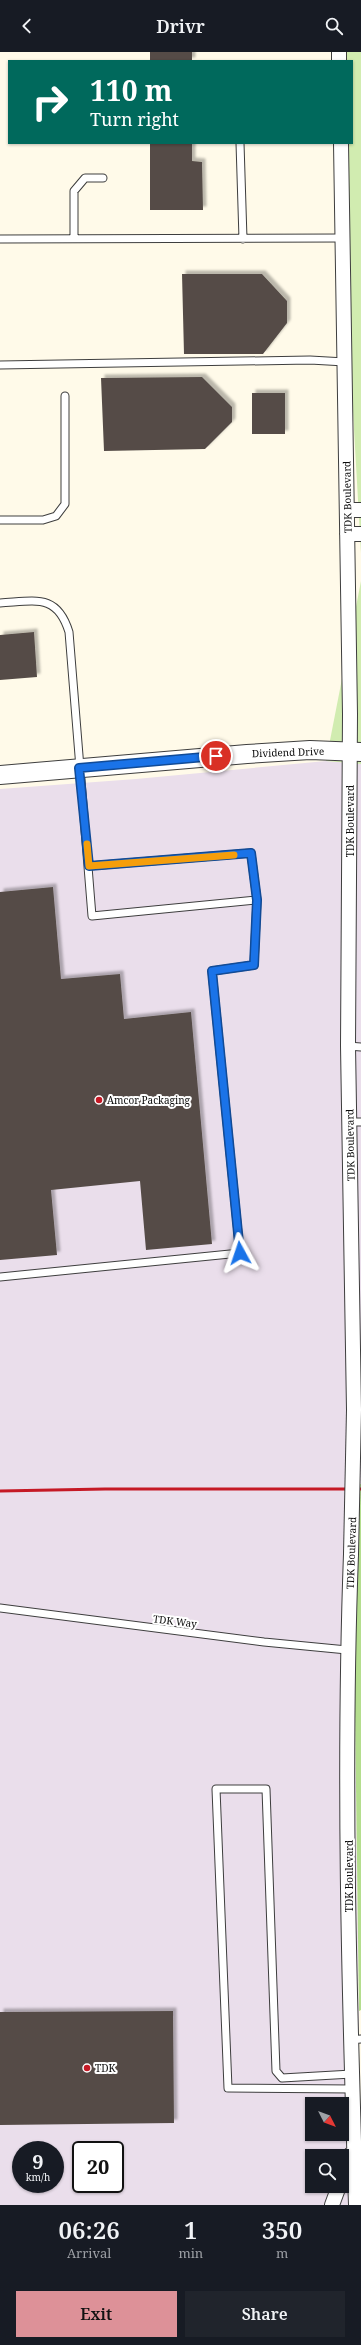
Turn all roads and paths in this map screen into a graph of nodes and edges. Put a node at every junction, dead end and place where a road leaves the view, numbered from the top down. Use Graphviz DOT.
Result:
graph roads {
  1 [pos="240,144"];
  2 [pos="341,144"];
  3 [pos="103,178"];
  4 [pos="343,238"];
  5 [pos="0,239"];
  6 [pos="74,239"];
  7 [pos="243,239"];
  8 [pos="345,362"];
  9 [pos="0,365"];
  10 [pos="65,396"];
  11 [pos="354,510"];
  12 [pos="0,520"];
  13 [pos="354,534"];
  14 [pos="0,603"];
  15 [pos="356,752"];
  16 [pos="79,768"];
  17 [pos="0,775"];
  18 [pos="89,866"];
  19 [pos="257,900"];
  20 [pos="355,1047"];
  21 [pos="355,1122"];
  22 [pos="0,1277"];
  23 [pos="0,1608"];
  24 [pos="347,1650"];
  25 [pos="356,2039"];
  26 [pos="352,2074"];
  27 [pos="352,2089"];
  28 [pos="356,2137"];
  29 [pos="349,2158"];
  30 [pos="336,2193"];
  31 [pos="332,2205"];
  32 [pos="356,2205"];
  1 -- 7 [label="lane"];
  2 -- 4 [label="street, TDK Boulevard"];
  3 -- 6 [label="lane"];
  4 -- 7 [label="lane"];
  4 -- 8 [label="street, TDK Boulevard"];
  5 -- 6 [label="lane"];
  6 -- 7 [label="lane"];
  8 -- 9 [label="lane"];
  8 -- 11 [label="street, TDK Boulevard"];
  10 -- 12 [label="lane"];
  11 -- 13 [label="street, TDK Boulevard"];
  13 -- 15 [label="street, TDK Boulevard"];
  14 -- 16 [label="lane"];
  15 -- 16 [label="street, Dividend Drive"];
  15 -- 20 [label="street, TDK Boulevard"];
  16 -- 17 [label="street, Dividend Drive"];
  16 -- 18 [label="lane"];
  18 -- 19 [label="lane"];
  18 -- 19 [label="lane"];
  19 -- 22 [label="lane"];
  20 -- 21 [label="street, TDK Boulevard"];
  21 -- 24 [label="street, TDK Boulevard, bridge"];
  23 -- 24 [label="lane, TDK Way"];
  24 -- 25 [label="street, TDK Boulevard"];
  25 -- 26 [label="street, TDK Boulevard"];
  26 -- 27 [label="street, TDK Boulevard"];
  26 -- 27 [label="lane"];
  27 -- 28 [label="street, TDK Boulevard"];
  28 -- 29 [label="street, TDK Boulevard"];
  28 -- 32 [label="street, TDK Boulevard"];
  30 -- 31 [label="street"];
}
